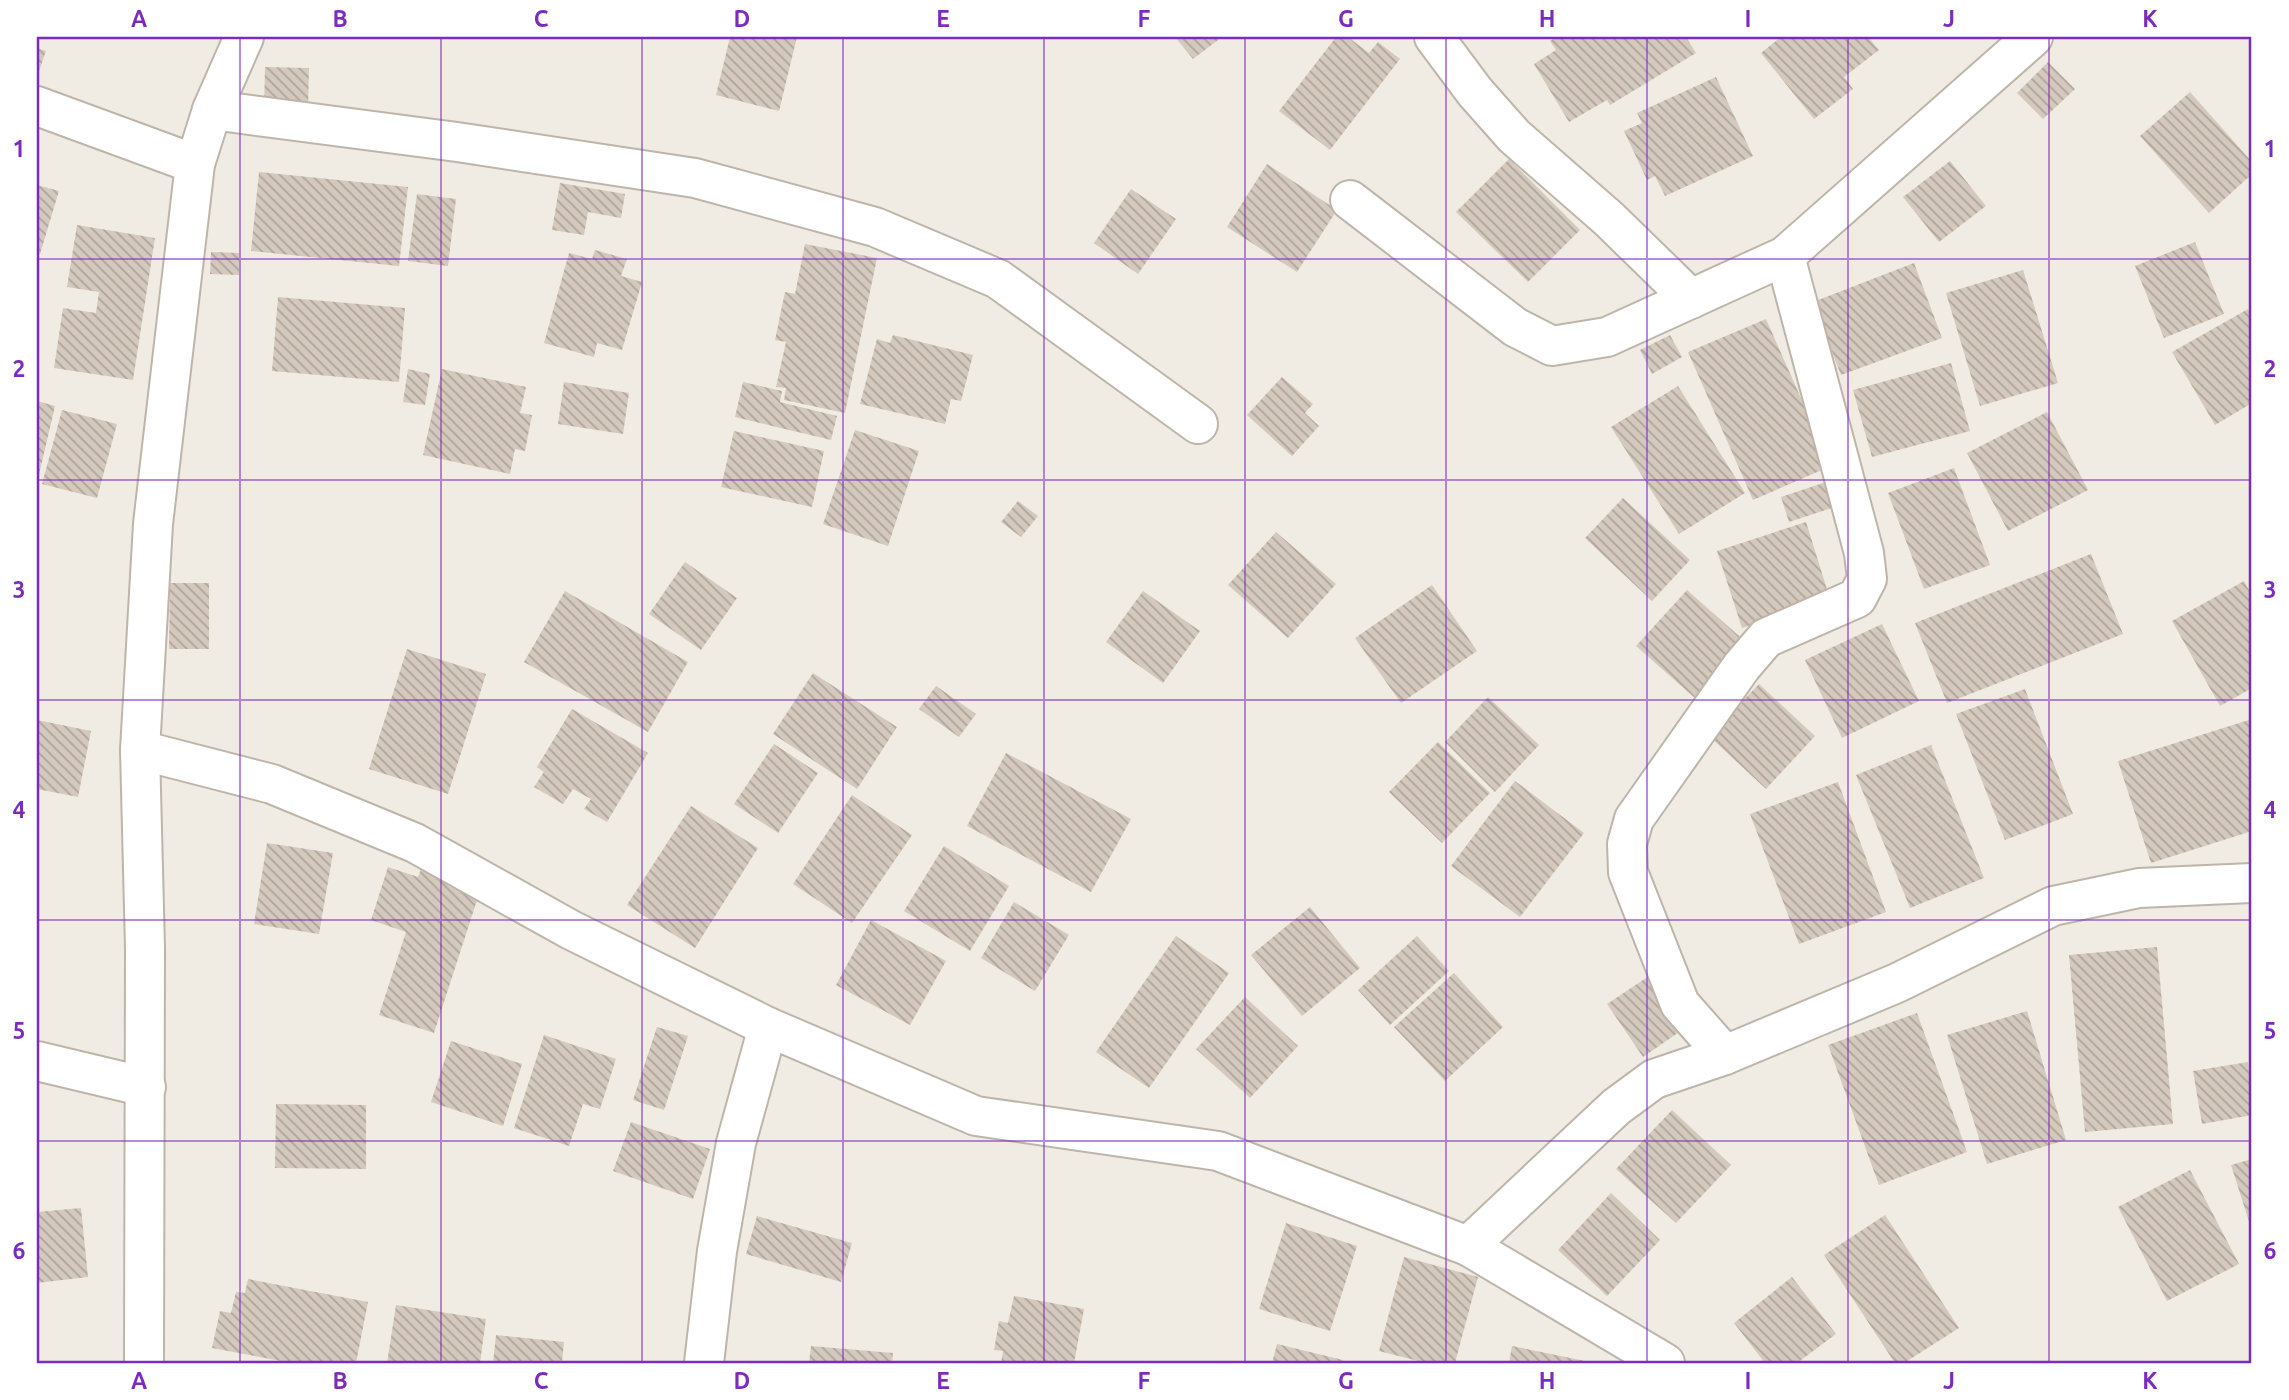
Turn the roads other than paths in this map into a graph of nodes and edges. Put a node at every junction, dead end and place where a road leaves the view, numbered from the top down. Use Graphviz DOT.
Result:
graph roads {
  1 [pos="244,37"];
  2 [pos="1434,37"];
  3 [pos="2033,37"];
  4 [pos="37,106"];
  5 [pos="212,110"];
  6 [pos="195,164"];
  7 [pos="1350,200"];
  8 [pos="1785,256"];
  9 [pos="1691,299"];
  10 [pos="1198,424"];
  11 [pos="140,750"];
  12 [pos="2252,883"];
  13 [pos="768,1027"];
  14 [pos="1725,1055"];
  15 [pos="37,1061"];
  16 [pos="146,1087"];
  17 [pos="1468,1246"];
  18 [pos="139,1362"];
  19 [pos="704,1363"];
  20 [pos="1665,1363"];
  1 -- 5 [label="street"];
  2 -- 9 [label="street"];
  3 -- 8 [label="street"];
  4 -- 6 [label="street"];
  5 -- 6 [label="street"];
  5 -- 10 [label="street"];
  6 -- 11 [label="street"];
  7 -- 9 [label="street"];
  8 -- 9 [label="street"];
  8 -- 14 [label="street"];
  11 -- 13 [label="street"];
  11 -- 16 [label="street"];
  12 -- 14 [label="street"];
  13 -- 17 [label="street"];
  13 -- 19 [label="street"];
  14 -- 17 [label="street"];
  15 -- 16 [label="street"];
  16 -- 18 [label="street"];
  17 -- 20 [label="street"];
}
